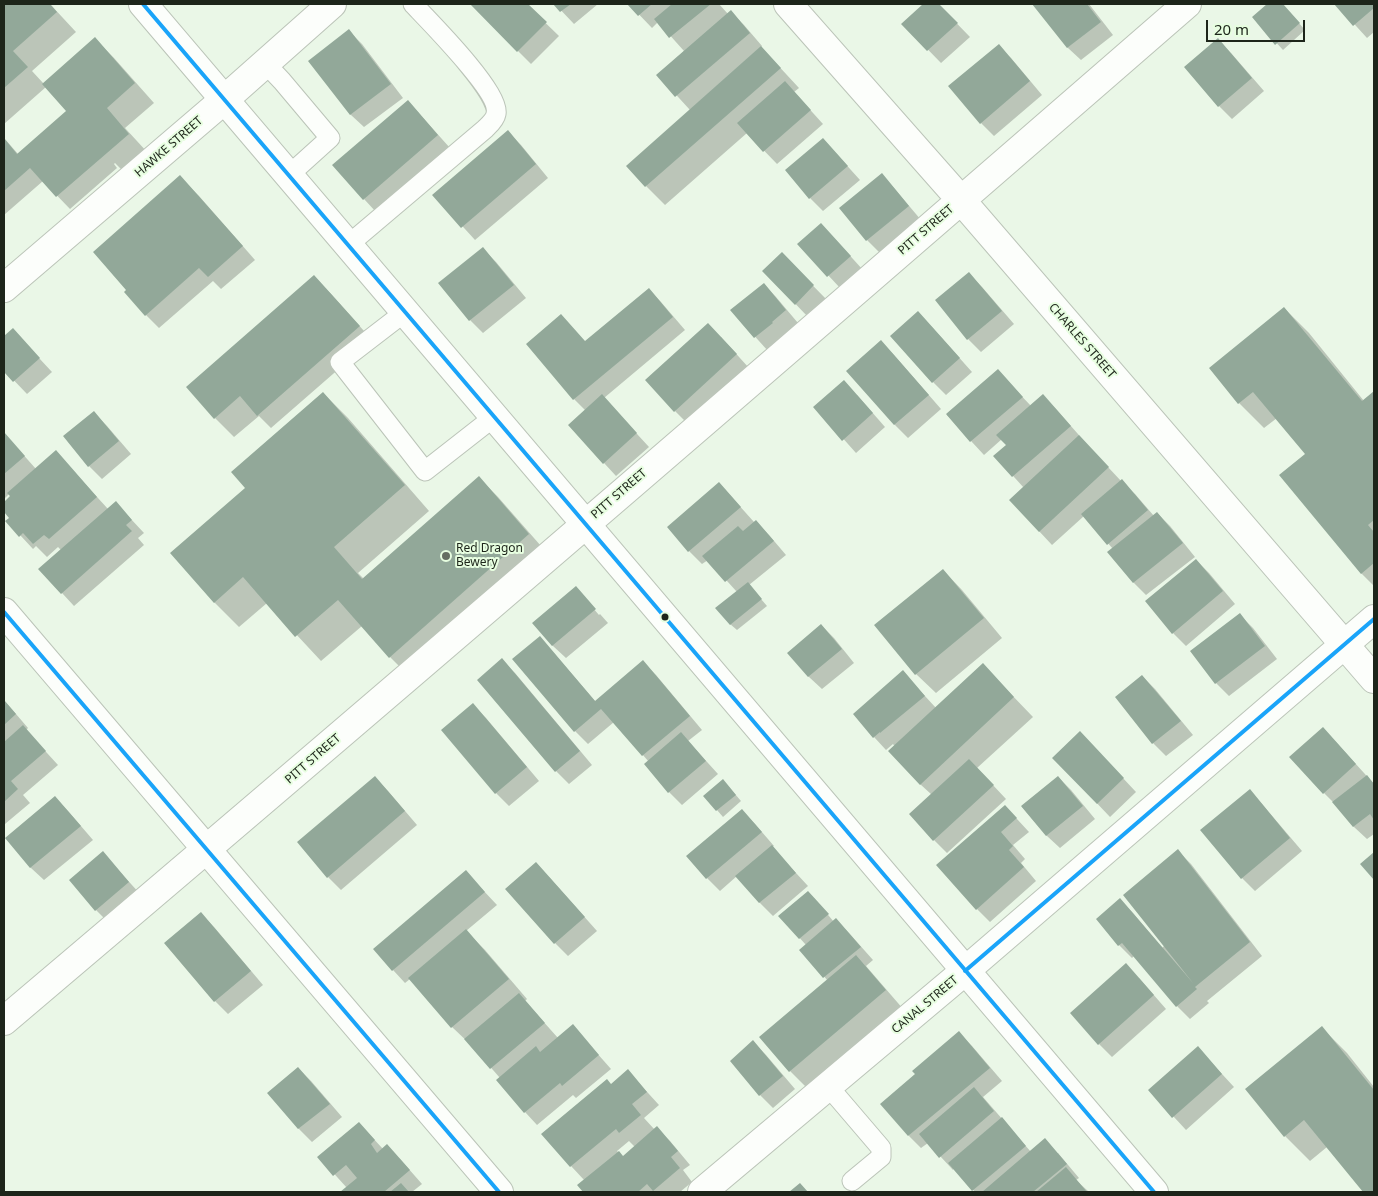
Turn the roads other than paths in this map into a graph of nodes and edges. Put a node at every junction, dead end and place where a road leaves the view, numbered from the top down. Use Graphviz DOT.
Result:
graph roads {
  1 [pos="143,4"];
  2 [pos="332,4"];
  3 [pos="413,4"];
  4 [pos="788,4"];
  5 [pos="1187,4"];
  6 [pos="265,63"];
  7 [pos="225,99"];
  8 [pos="289,175"];
  9 [pos="961,200"];
  10 [pos="348,245"];
  11 [pos="4,288"];
  12 [pos="405,312"];
  13 [pos="494,417"];
  14 [pos="585,524"];
  15 [pos="4,612"];
  16 [pos="1374,619"];
  17 [pos="1345,644"];
  18 [pos="1374,679"];
  19 [pos="206,850"];
  20 [pos="965,971"];
  21 [pos="4,1022"];
  22 [pos="828,1086"];
  23 [pos="852,1181"];
  24 [pos="499,1192"];
  25 [pos="702,1192"];
  26 [pos="1154,1192"];
  1 -- 7 [label="street"];
  2 -- 6 [label="street, HAWKE STREET"];
  3 -- 10 [label="lane"];
  4 -- 9 [label="street, CHARLES STREET"];
  5 -- 9 [label="street, PITT STREET"];
  6 -- 7 [label="street, HAWKE STREET"];
  6 -- 8 [label="lane"];
  7 -- 8 [label="street"];
  7 -- 11 [label="street, HAWKE STREET"];
  8 -- 10 [label="street"];
  9 -- 14 [label="street, PITT STREET"];
  9 -- 17 [label="street, CHARLES STREET"];
  10 -- 12 [label="street"];
  12 -- 13 [label="street"];
  12 -- 13 [label="lane"];
  13 -- 14 [label="street"];
  14 -- 19 [label="street, PITT STREET"];
  14 -- 20 [label="street"];
  15 -- 19 [label="street"];
  16 -- 17 [label="street, CANAL STREET"];
  17 -- 18 [label="street, CHARLES STREET"];
  17 -- 20 [label="street, CANAL STREET"];
  19 -- 21 [label="street, PITT STREET"];
  19 -- 24 [label="street"];
  20 -- 22 [label="street, CANAL STREET"];
  20 -- 26 [label="street"];
  22 -- 23 [label="lane"];
  22 -- 25 [label="street, CANAL STREET"];
}
